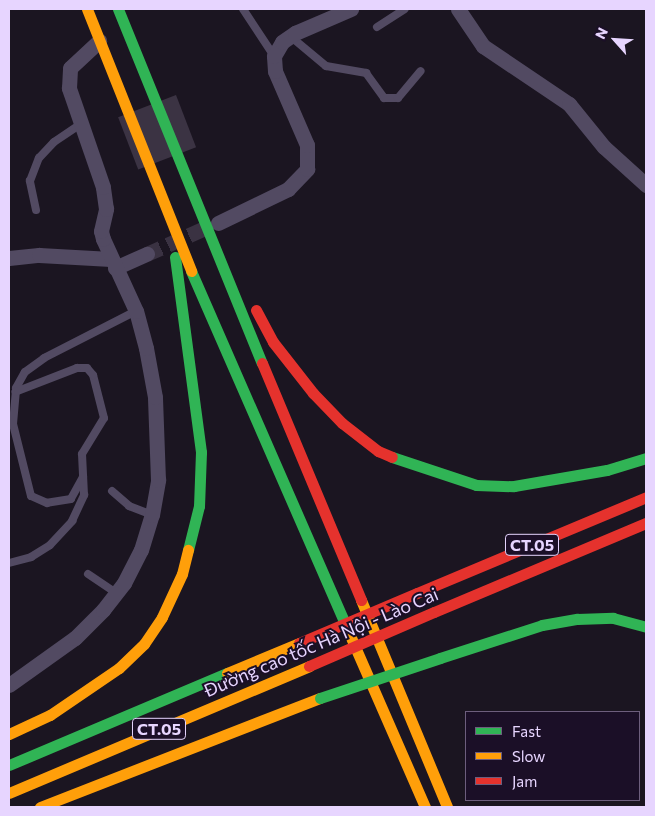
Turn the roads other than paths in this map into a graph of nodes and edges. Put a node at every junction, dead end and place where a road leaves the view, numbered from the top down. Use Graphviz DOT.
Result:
graph roads {
  1 [pos="87,9"];
  2 [pos="118,9"];
  3 [pos="243,9"];
  4 [pos="352,9"];
  5 [pos="405,9"];
  6 [pos="458,9"];
  7 [pos="377,26"];
  8 [pos="290,36"];
  9 [pos="99,41"];
  10 [pos="274,56"];
  11 [pos="421,71"];
  12 [pos="81,124"];
  13 [pos="646,185"];
  14 [pos="194,201"];
  15 [pos="36,210"];
  16 [pos="169,220"];
  17 [pos="218,223"];
  18 [pos="148,254"];
  19 [pos="9,258"];
  20 [pos="113,264"];
  21 [pos="136,311"];
  22 [pos="15,392"];
  23 [pos="646,458"];
  24 [pos="83,477"];
  25 [pos="112,490"];
  26 [pos="646,497"];
  27 [pos="152,515"];
  28 [pos="646,523"];
  29 [pos="9,563"];
  30 [pos="88,574"];
  31 [pos="116,593"];
  32 [pos="646,627"];
  33 [pos="9,685"];
  34 [pos="9,734"];
  35 [pos="9,765"];
  36 [pos="9,793"];
  37 [pos="40,807"];
  38 [pos="425,807"];
  39 [pos="447,807"];
  1 -- 9 [label="highway"];
  2 -- 14 [label="highway"];
  3 -- 10 [label="lane"];
  4 -- 8 [label="street"];
  5 -- 7 [label="lane"];
  6 -- 13 [label="street"];
  8 -- 10 [label="street"];
  8 -- 11 [label="lane"];
  9 -- 12 [label="street"];
  9 -- 16 [label="highway"];
  10 -- 17 [label="street"];
  12 -- 15 [label="lane"];
  12 -- 20 [label="street"];
  14 -- 23 [label="highway"];
  14 -- 39 [label="highway"];
  16 -- 34 [label="highway"];
  16 -- 38 [label="highway"];
  18 -- 20 [label="street"];
  19 -- 20 [label="street"];
  20 -- 21 [label="street"];
  21 -- 22 [label="lane"];
  21 -- 27 [label="street"];
  22 -- 24 [label="lane"];
  22 -- 24 [label="lane"];
  24 -- 29 [label="lane"];
  25 -- 27 [label="lane"];
  26 -- 35 [label="highway, Đường cao tốc Hà Nội - Lào Cai / CT.05, bridge"];
  27 -- 31 [label="street"];
  28 -- 36 [label="highway, Đường cao tốc Hà Nội - Lào Cai / CT.05, bridge"];
  30 -- 31 [label="lane"];
  31 -- 33 [label="street"];
  32 -- 37 [label="highway, bridge"];
}
